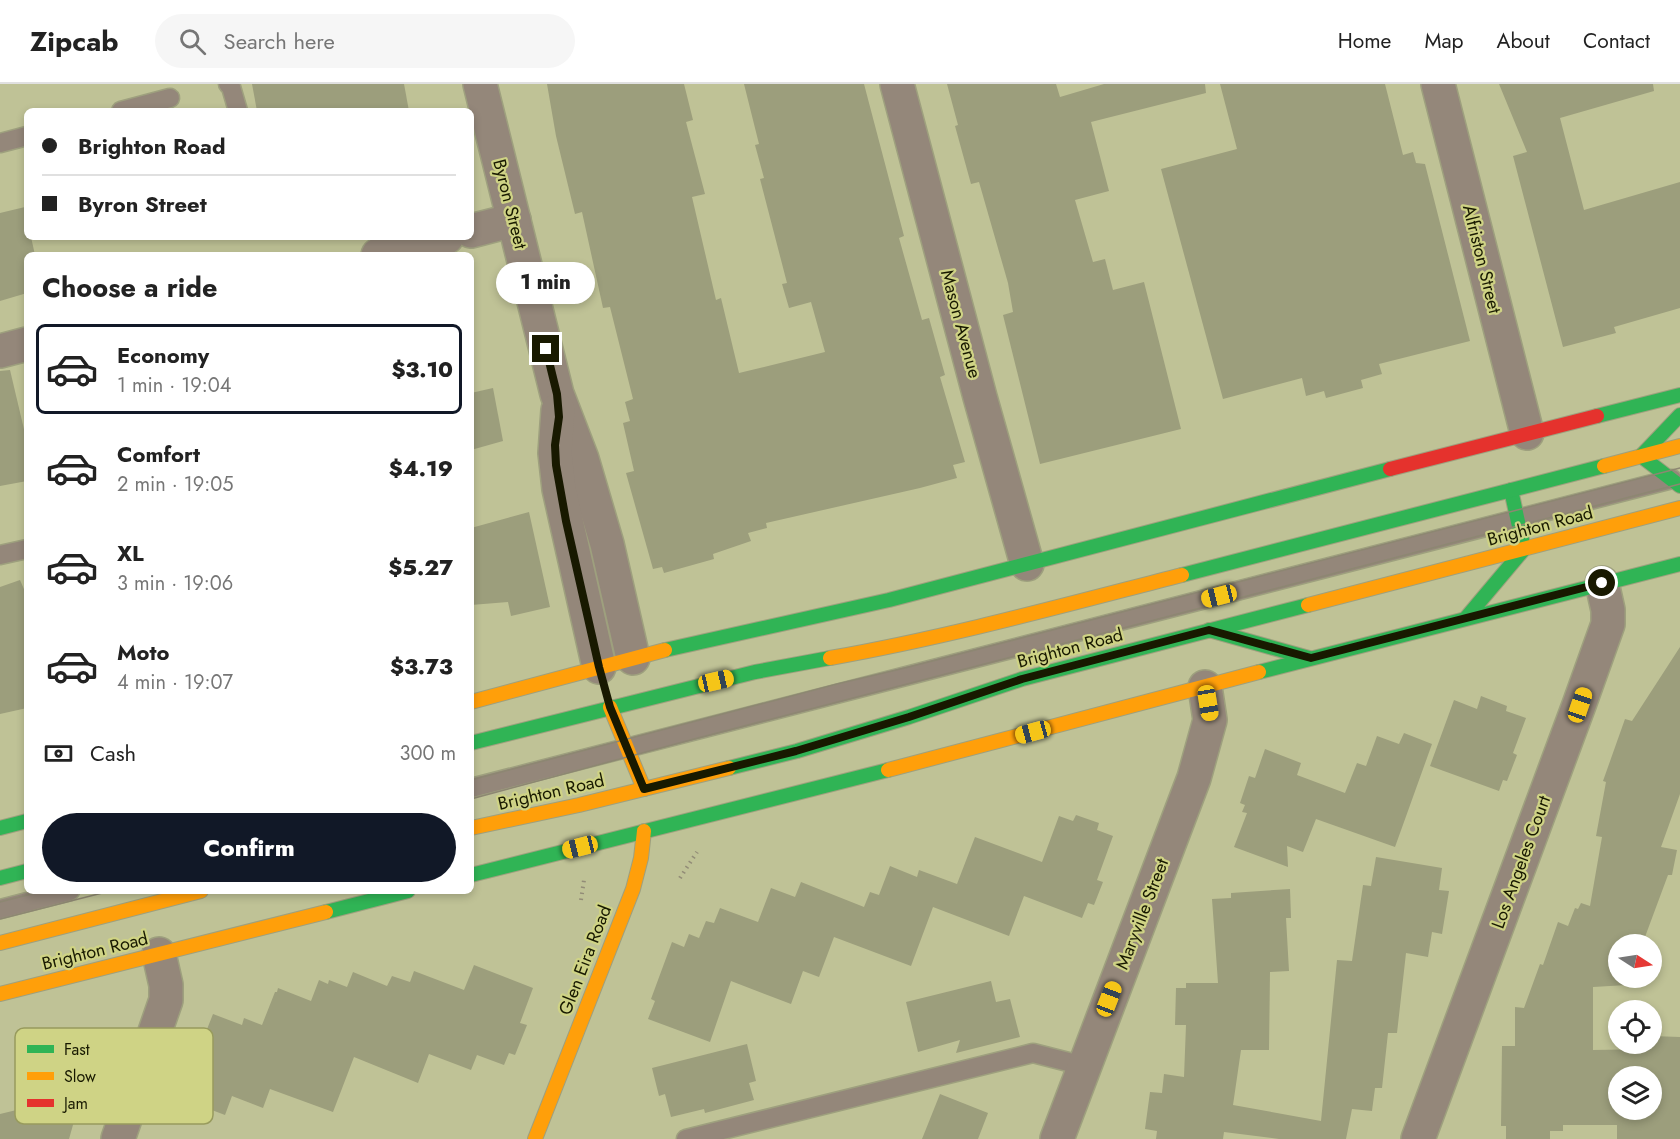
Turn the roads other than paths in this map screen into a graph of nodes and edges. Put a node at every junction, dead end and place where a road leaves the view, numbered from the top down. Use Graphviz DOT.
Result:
graph roads {
  1 [pos="228,84"];
  2 [pos="480,84"];
  3 [pos="897,84"];
  4 [pos="1438,84"];
  5 [pos="170,98"];
  6 [pos="132,108"];
  7 [pos="237,108"];
  8 [pos="24,137"];
  9 [pos="0,143"];
  10 [pos="514,220"];
  11 [pos="474,230"];
  12 [pos="436,240"];
  13 [pos="390,252"];
  14 [pos="24,345"];
  15 [pos="0,351"];
  16 [pos="557,394"];
  17 [pos="1680,395"];
  18 [pos="1680,415"];
  19 [pos="1527,433"];
  20 [pos="1680,446"];
  21 [pos="1641,456"];
  22 [pos="1677,481"];
  23 [pos="1510,490"];
  24 [pos="1680,508"];
  25 [pos="1517,518"];
  26 [pos="1524,549"];
  27 [pos="24,550"];
  28 [pos="0,555"];
  29 [pos="1027,564"];
  30 [pos="1680,564"];
  31 [pos="1602,583"];
  32 [pos="1467,618"];
  33 [pos="1209,630"];
  34 [pos="1311,658"];
  35 [pos="634,664"];
  36 [pos="604,687"];
  37 [pos="1205,687"];
  38 [pos="474,702"];
  39 [pos="639,707"];
  40 [pos="474,741"];
  41 [pos="634,746"];
  42 [pos="474,787"];
  43 [pos="644,794"];
  44 [pos="24,822"];
  45 [pos="645,824"];
  46 [pos="474,827"];
  47 [pos="0,828"];
  48 [pos="24,872"];
  49 [pos="474,874"];
  50 [pos="0,878"];
  51 [pos="58,894"];
  52 [pos="189,894"];
  53 [pos="396,894"];
  54 [pos="0,909"];
  55 [pos="0,943"];
  56 [pos="159,954"];
  57 [pos="0,994"];
  58 [pos="156,1028"];
  59 [pos="1084,1066"];
  60 [pos="123,1124"];
  61 [pos="118,1139"];
  62 [pos="535,1139"];
  63 [pos="686,1139"];
  64 [pos="1057,1139"];
  65 [pos="1418,1139"];
  1 -- 7 [label="lane"];
  2 -- 10 [label="street, Byron Street"];
  3 -- 29 [label="street, Mason Avenue"];
  4 -- 19 [label="street, Alfriston Street"];
  5 -- 6 [label="lane"];
  8 -- 9 [label="lane"];
  10 -- 11 [label="street"];
  10 -- 16 [label="street, Byron Street"];
  12 -- 13 [label="street"];
  14 -- 15 [label="street"];
  16 -- 35 [label="street, Byron Street"];
  16 -- 36 [label="street, Byron Street"];
  17 -- 19 [label="main road"];
  18 -- 21 [label="main road"];
  19 -- 29 [label="main road"];
  20 -- 21 [label="main road"];
  21 -- 22 [label="main road"];
  21 -- 23 [label="main road"];
  22 -- 25 [label="lane"];
  23 -- 25 [label="main road"];
  23 -- 39 [label="main road"];
  24 -- 26 [label="main road, Brighton Road"];
  25 -- 26 [label="main road"];
  25 -- 41 [label="lane"];
  26 -- 32 [label="main road"];
  26 -- 33 [label="main road, Brighton Road"];
  27 -- 28 [label="lane"];
  29 -- 35 [label="main road"];
  30 -- 31 [label="main road"];
  31 -- 32 [label="main road"];
  31 -- 65 [label="street, Los Angeles Court"];
  32 -- 34 [label="main road"];
  33 -- 34 [label="main road"];
  33 -- 43 [label="main road, Brighton Road"];
  34 -- 37 [label="main road"];
  35 -- 36 [label="main road"];
  36 -- 38 [label="main road"];
  36 -- 39 [label="main road"];
  36 -- 40 [label="main road"];
  36 -- 41 [label="main road"];
  37 -- 45 [label="main road"];
  37 -- 59 [label="street, Maryville Street"];
  39 -- 41 [label="main road"];
  41 -- 42 [label="lane"];
  41 -- 43 [label="main road"];
  43 -- 46 [label="main road, Brighton Road"];
  44 -- 47 [label="main road"];
  45 -- 49 [label="main road"];
  45 -- 62 [label="main road, Glen Eira Road"];
  48 -- 50 [label="main road"];
  51 -- 54 [label="lane"];
  52 -- 55 [label="main road, Brighton Road"];
  53 -- 56 [label="main road, Brighton Road"];
  56 -- 57 [label="main road, Brighton Road"];
  56 -- 58 [label="street"];
  59 -- 63 [label="lane"];
  59 -- 64 [label="street, Maryville Street"];
  60 -- 61 [label="street"];
}
